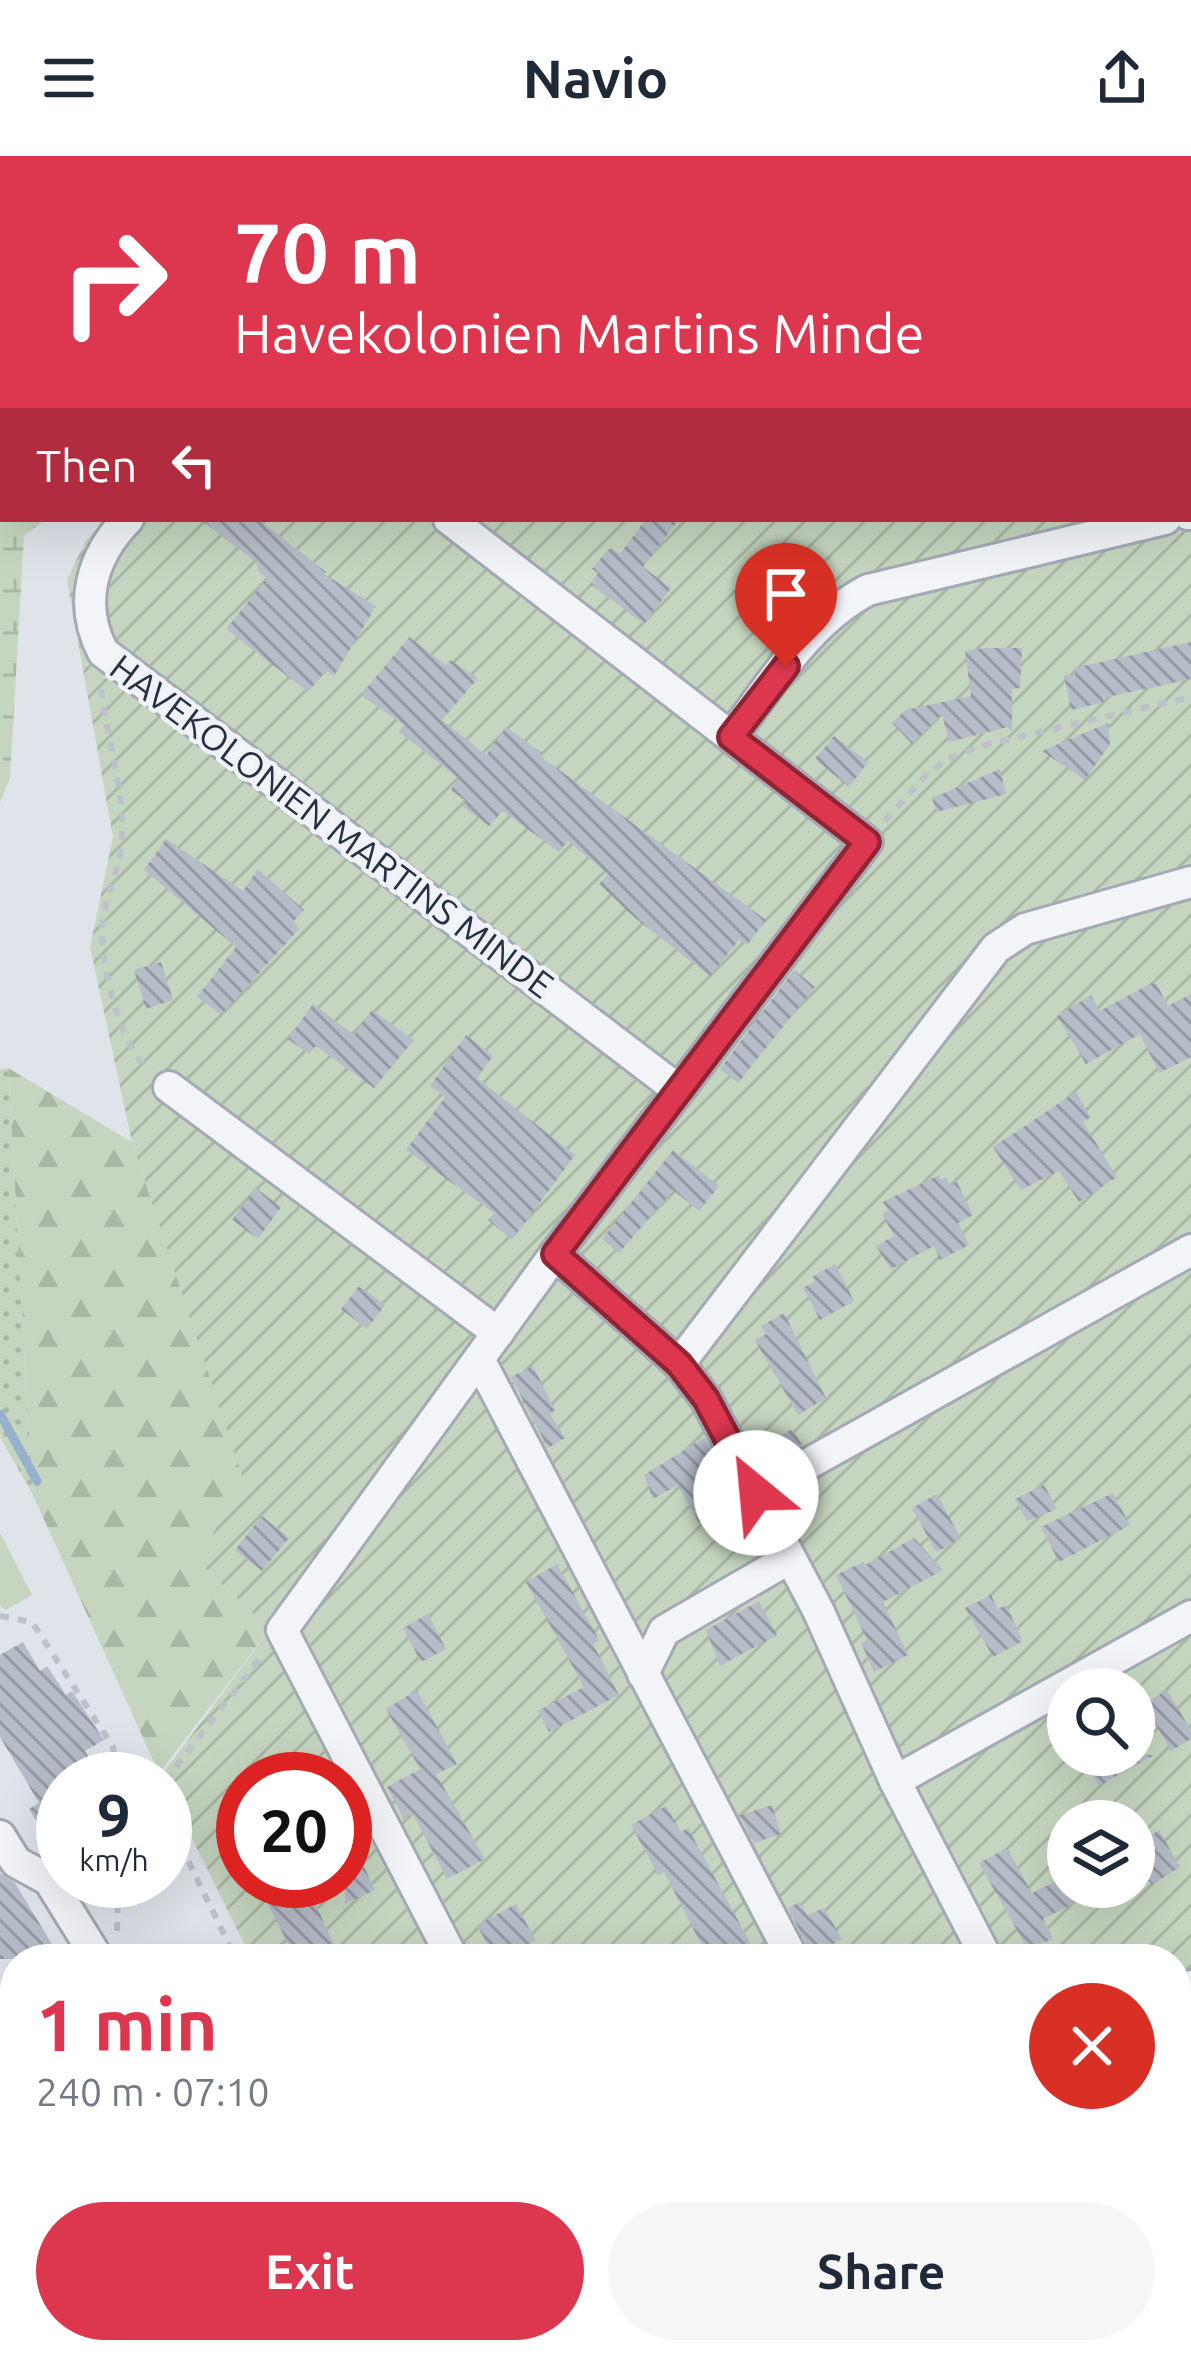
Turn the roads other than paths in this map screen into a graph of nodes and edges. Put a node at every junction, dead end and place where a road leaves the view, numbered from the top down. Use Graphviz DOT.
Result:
graph roads {
  1 [pos="126,522"];
  2 [pos="1152,522"];
  3 [pos="484,529"];
  4 [pos="731,737"];
  5 [pos="1191,882"];
  6 [pos="169,1087"];
  7 [pos="677,1089"];
  8 [pos="1191,1250"];
  9 [pos="555,1254"];
  10 [pos="498,1333"];
  11 [pos="479,1359"];
  12 [pos="679,1364"];
  13 [pos="756,1493"];
  14 [pos="790,1558"];
  15 [pos="1191,1616"];
  16 [pos="643,1674"];
  17 [pos="895,1781"];
  18 [pos="0,1836"];
  19 [pos="101,1944"];
  20 [pos="445,1944"];
  21 [pos="785,1944"];
  22 [pos="979,1944"];
  1 -- 7 [label="street, HAVEKOLONIEN MARTINS MINDE"];
  2 -- 4 [label="street"];
  3 -- 4 [label="street"];
  4 -- 7 [label="street"];
  5 -- 12 [label="street"];
  6 -- 10 [label="street"];
  7 -- 9 [label="street"];
  8 -- 13 [label="street"];
  9 -- 10 [label="street"];
  9 -- 12 [label="street"];
  10 -- 11 [label="street"];
  11 -- 16 [label="street"];
  11 -- 20 [label="street"];
  12 -- 13 [label="street"];
  13 -- 14 [label="street"];
  14 -- 16 [label="street"];
  14 -- 17 [label="street"];
  15 -- 17 [label="street"];
  16 -- 21 [label="street"];
  17 -- 22 [label="street"];
  18 -- 19 [label="street"];
}
